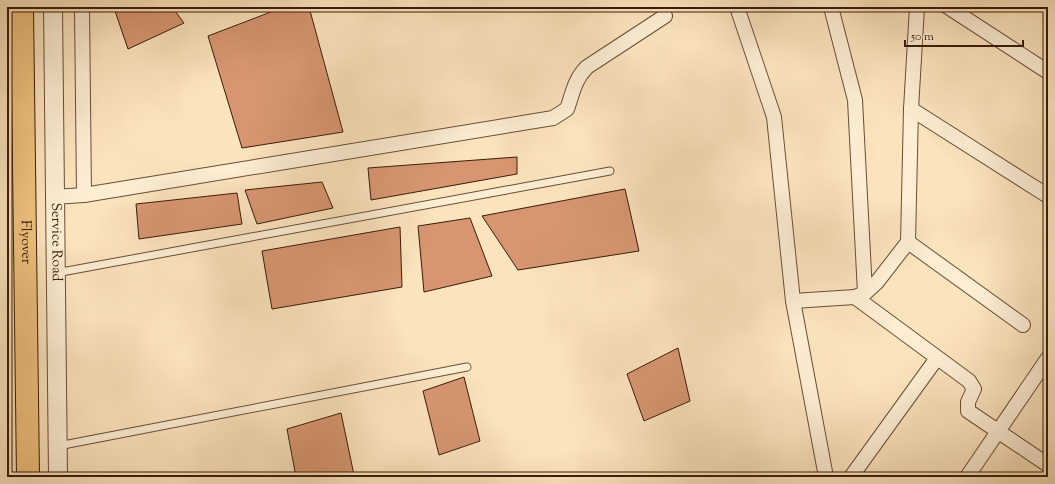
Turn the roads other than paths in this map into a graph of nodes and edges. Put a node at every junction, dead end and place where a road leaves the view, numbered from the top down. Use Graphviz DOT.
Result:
graph roads {
  1 [pos="22,7"];
  2 [pos="53,7"];
  3 [pos="82,7"];
  4 [pos="737,7"];
  5 [pos="831,7"];
  6 [pos="917,7"];
  7 [pos="948,7"];
  8 [pos="665,16"];
  9 [pos="1048,72"];
  10 [pos="911,109"];
  11 [pos="610,171"];
  12 [pos="84,195"];
  13 [pos="1048,196"];
  14 [pos="54,197"];
  15 [pos="908,242"];
  16 [pos="56,273"];
  17 [pos="860,295"];
  18 [pos="793,301"];
  19 [pos="1023,325"];
  20 [pos="937,358"];
  21 [pos="1048,358"];
  22 [pos="467,367"];
  23 [pos="998,431"];
  24 [pos="57,446"];
  25 [pos="1048,465"];
  26 [pos="28,477"];
  27 [pos="58,477"];
  28 [pos="826,477"];
  29 [pos="850,477"];
  30 [pos="967,477"];
  1 -- 26 [label="highway, Flyover"];
  2 -- 14 [label="street, Service Road"];
  3 -- 12 [label="street"];
  4 -- 18 [label="street"];
  5 -- 17 [label="street"];
  6 -- 10 [label="street"];
  7 -- 9 [label="street"];
  8 -- 12 [label="street"];
  10 -- 13 [label="street"];
  10 -- 15 [label="street"];
  11 -- 16 [label="lane"];
  12 -- 14 [label="street"];
  14 -- 16 [label="street, Service Road"];
  15 -- 17 [label="street"];
  15 -- 19 [label="street"];
  16 -- 24 [label="street, Service Road"];
  17 -- 18 [label="street"];
  17 -- 20 [label="street"];
  18 -- 28 [label="street"];
  20 -- 23 [label="street"];
  20 -- 29 [label="street"];
  21 -- 23 [label="street"];
  22 -- 24 [label="lane"];
  23 -- 25 [label="street"];
  23 -- 30 [label="street"];
  24 -- 27 [label="street, Service Road"];
}
